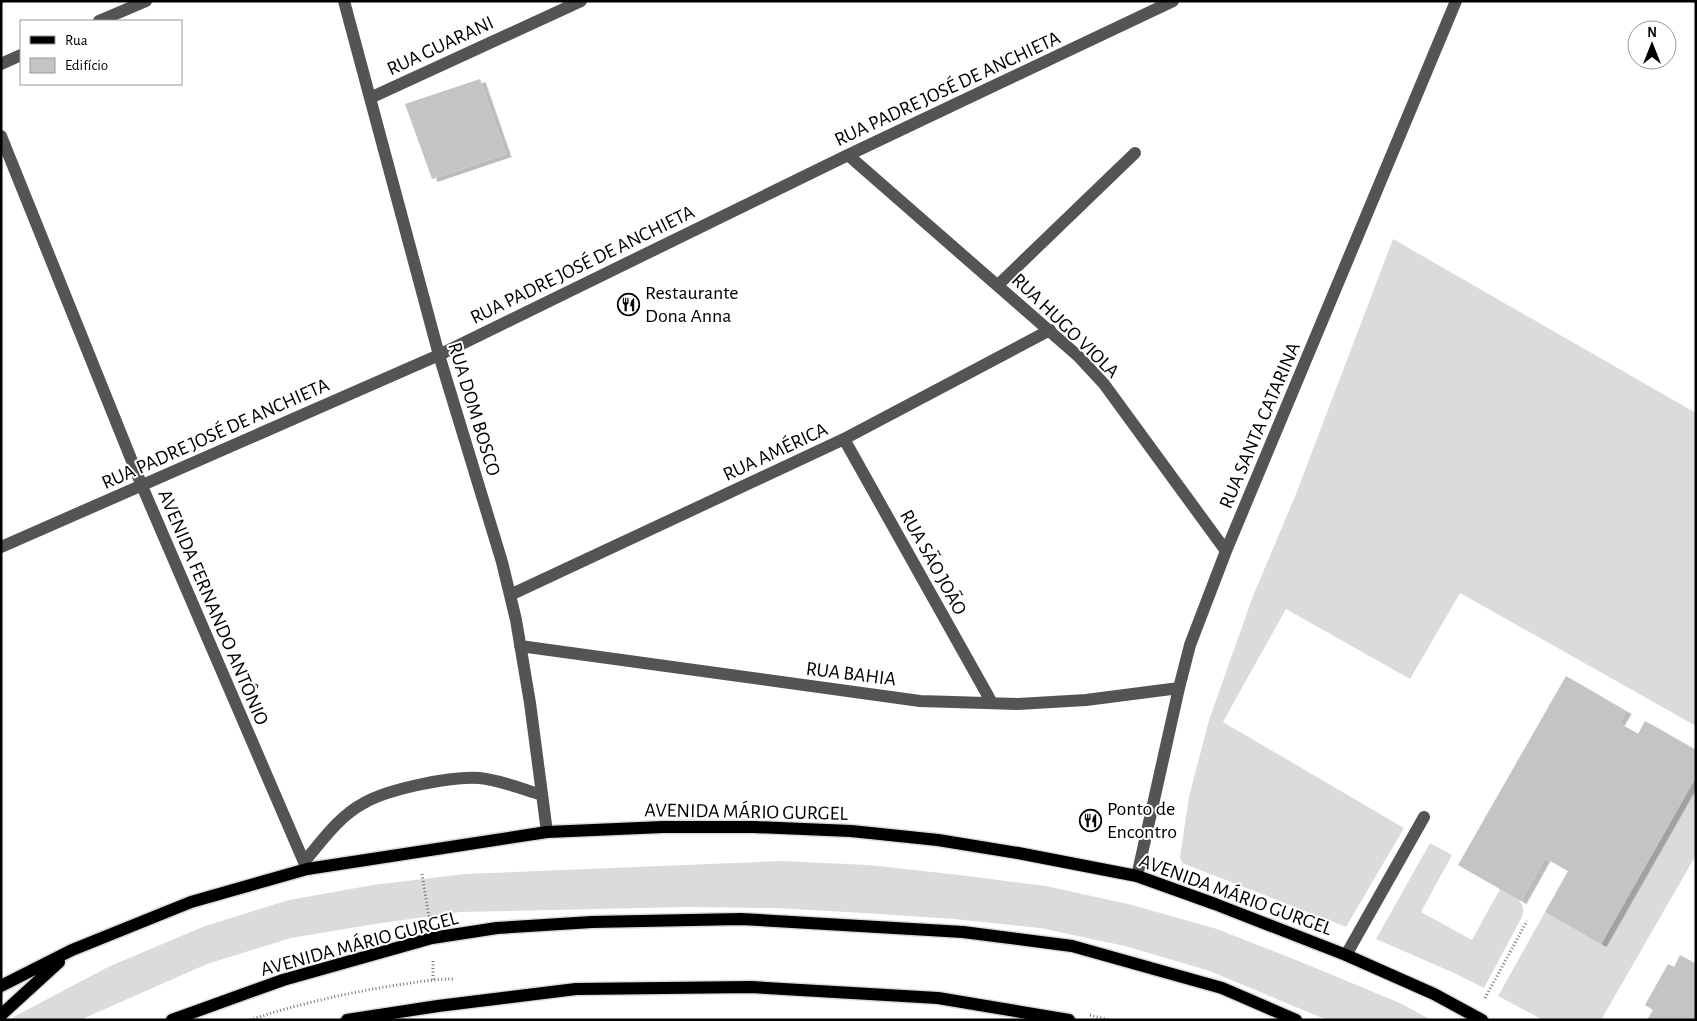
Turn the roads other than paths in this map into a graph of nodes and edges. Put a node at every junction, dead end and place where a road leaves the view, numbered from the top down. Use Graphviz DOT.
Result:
graph roads {
  1 [pos="146,1"];
  2 [pos="344,1"];
  3 [pos="581,1"];
  4 [pos="1173,1"];
  5 [pos="1456,1"];
  6 [pos="101,20"];
  7 [pos="20,55"];
  8 [pos="1,64"];
  9 [pos="370,98"];
  10 [pos="1,136"];
  11 [pos="1135,153"];
  12 [pos="848,155"];
  13 [pos="998,285"];
  14 [pos="1050,330"];
  15 [pos="438,354"];
  16 [pos="844,439"];
  17 [pos="142,486"];
  18 [pos="1,547"];
  19 [pos="1226,551"];
  20 [pos="510,595"];
  21 [pos="520,646"];
  22 [pos="1179,688"];
  23 [pos="992,703"];
  24 [pos="542,795"];
  25 [pos="1424,817"];
  26 [pos="547,832"];
  27 [pos="306,865"];
  28 [pos="1137,876"];
  29 [pos="72,950"];
  30 [pos="1346,955"];
  31 [pos="1,986"];
  32 [pos="1,1014"];
  33 [pos="1479,1018"];
  34 [pos="172,1020"];
  35 [pos="347,1020"];
  36 [pos="1069,1020"];
  37 [pos="1296,1020"];
  1 -- 6 [label="street"];
  2 -- 9 [label="street, RUA DOM BOSCO"];
  3 -- 9 [label="street, RUA GUARANI"];
  4 -- 12 [label="street, RUA PADRE JOSÉ DE ANCHIETA"];
  5 -- 19 [label="street, RUA SANTA CATARINA"];
  7 -- 8 [label="street"];
  9 -- 15 [label="street, RUA DOM BOSCO"];
  10 -- 17 [label="street, AVENIDA FERNANDO ANTÔNIO"];
  11 -- 13 [label="street"];
  12 -- 13 [label="street, RUA HUGO VIOLA"];
  12 -- 15 [label="street, RUA PADRE JOSÉ DE ANCHIETA"];
  13 -- 14 [label="street, RUA HUGO VIOLA"];
  14 -- 16 [label="street, RUA AMÉRICA"];
  14 -- 19 [label="street, RUA HUGO VIOLA"];
  15 -- 17 [label="street, RUA PADRE JOSÉ DE ANCHIETA"];
  15 -- 20 [label="street, RUA DOM BOSCO"];
  16 -- 20 [label="street, RUA AMÉRICA"];
  16 -- 23 [label="street, RUA SÃO JOÃO"];
  17 -- 18 [label="street, RUA PADRE JOSÉ DE ANCHIETA"];
  17 -- 27 [label="street, AVENIDA FERNANDO ANTÔNIO"];
  19 -- 22 [label="street, RUA SANTA CATARINA"];
  20 -- 21 [label="street, RUA DOM BOSCO"];
  21 -- 23 [label="street, RUA BAHIA"];
  21 -- 24 [label="street, RUA DOM BOSCO"];
  22 -- 23 [label="street, RUA BAHIA"];
  22 -- 28 [label="street, RUA SANTA CATARINA"];
  24 -- 26 [label="street, RUA DOM BOSCO"];
  24 -- 27 [label="street"];
  25 -- 30 [label="street"];
  26 -- 27 [label="main road, AVENIDA MÁRIO GURGEL"];
  26 -- 28 [label="main road, AVENIDA MÁRIO GURGEL"];
  27 -- 29 [label="main road, AVENIDA MÁRIO GURGEL"];
  28 -- 30 [label="main road, AVENIDA MÁRIO GURGEL"];
  29 -- 31 [label="main road, AVENIDA MÁRIO GURGEL"];
  29 -- 32 [label="main road"];
  30 -- 33 [label="main road, AVENIDA MÁRIO GURGEL"];
  34 -- 37 [label="main road, AVENIDA MÁRIO GURGEL"];
  35 -- 36 [label="main road"];
}
